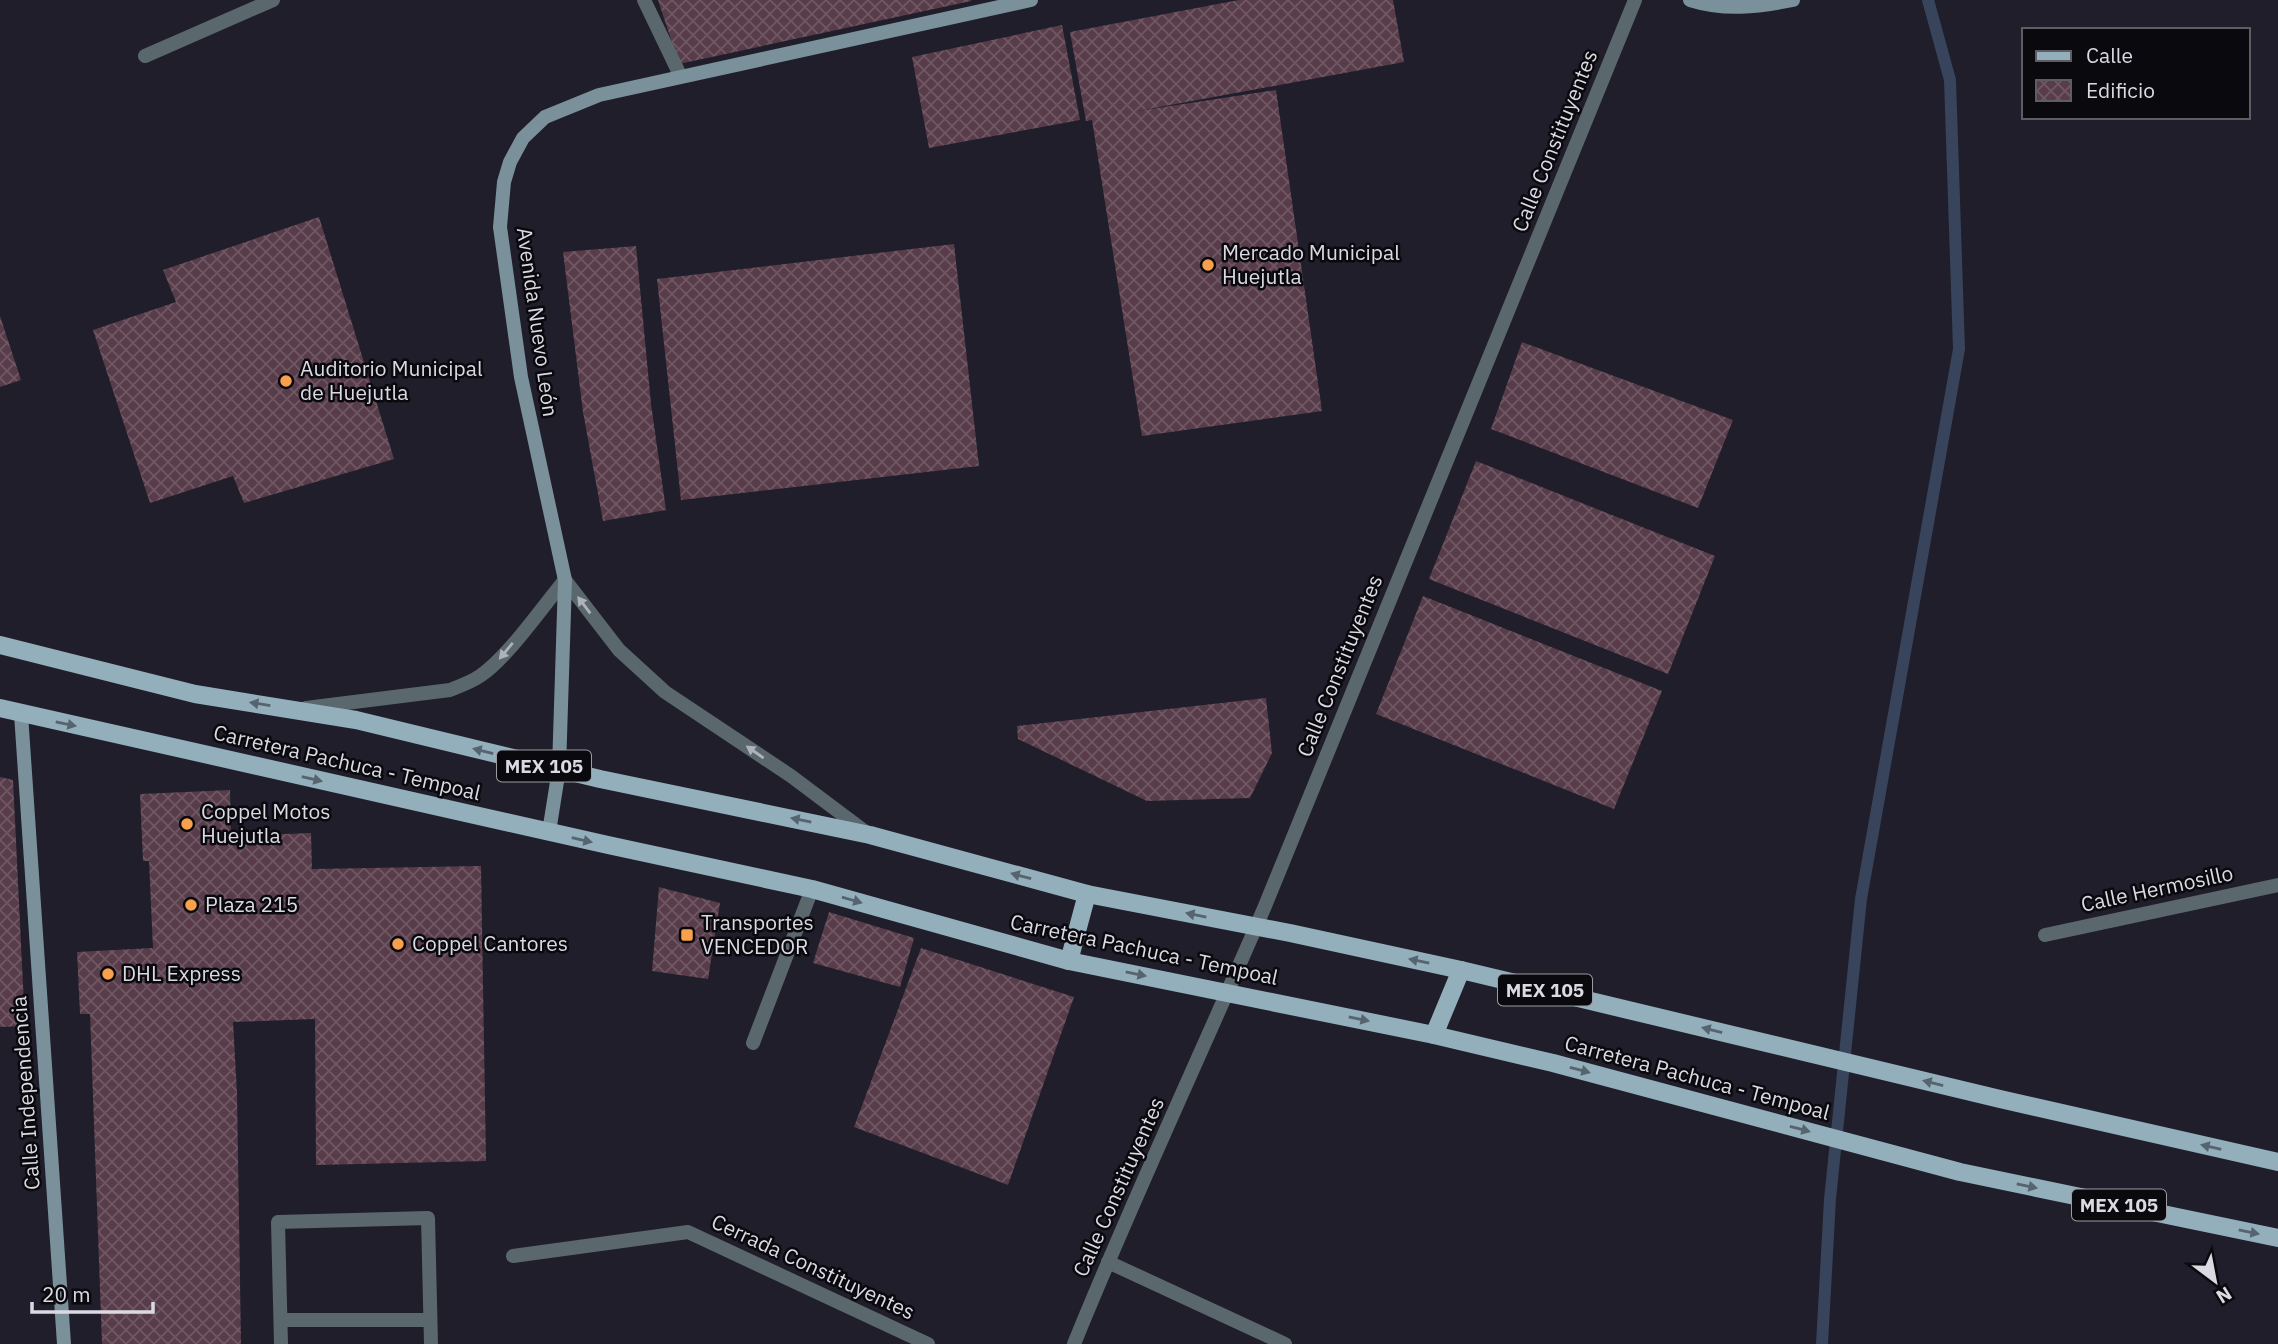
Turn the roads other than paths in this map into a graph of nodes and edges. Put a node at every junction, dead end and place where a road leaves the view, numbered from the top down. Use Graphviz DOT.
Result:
graph roads {
  1 [pos="273,0"];
  2 [pos="644,0"];
  3 [pos="1031,0"];
  4 [pos="1636,0"];
  5 [pos="1690,0"];
  6 [pos="1793,0"];
  7 [pos="145,56"];
  8 [pos="680,75"];
  9 [pos="565,580"];
  10 [pos="0,645"];
  11 [pos="0,708"];
  12 [pos="295,710"];
  13 [pos="21,714"];
  14 [pos="559,769"];
  15 [pos="549,832"];
  16 [pos="870,835"];
  17 [pos="2278,885"];
  18 [pos="812,889"];
  19 [pos="1087,894"];
  20 [pos="2045,935"];
  21 [pos="1069,961"];
  22 [pos="1461,970"];
  23 [pos="1434,1035"];
  24 [pos="753,1043"];
  25 [pos="2278,1162"];
  26 [pos="2278,1238"];
  27 [pos="513,1256"];
  28 [pos="1108,1262"];
  29 [pos="281,1320"];
  30 [pos="430,1320"];
  31 [pos="64,1344"];
  32 [pos="281,1344"];
  33 [pos="431,1344"];
  34 [pos="928,1344"];
  35 [pos="1074,1344"];
  36 [pos="1285,1344"];
  1 -- 7 [label="street"];
  2 -- 8 [label="street"];
  3 -- 8 [label="street, Avenida Nuevo León"];
  4 -- 28 [label="street, Calle Constituyentes"];
  5 -- 6 [label="street"];
  8 -- 9 [label="street, Avenida Nuevo León"];
  9 -- 12 [label="street, one-way"];
  9 -- 14 [label="street, Avenida Nuevo León"];
  16 -- 9 [label="street, one-way"];
  12 -- 10 [label="main road, Carretera Pachuca - Tempoal / MEX 105, one-way"];
  11 -- 13 [label="main road, Carretera Pachuca - Tempoal / MEX 105"];
  14 -- 12 [label="main road, Carretera Pachuca - Tempoal / MEX 105, one-way"];
  13 -- 15 [label="main road, Carretera Pachuca - Tempoal / MEX 105, one-way"];
  13 -- 31 [label="street, Calle Independencia"];
  14 -- 15 [label="street, Avenida Nuevo León"];
  16 -- 14 [label="main road, Carretera Pachuca - Tempoal / MEX 105, one-way"];
  15 -- 18 [label="main road, Carretera Pachuca - Tempoal / MEX 105, one-way"];
  19 -- 16 [label="main road, Carretera Pachuca - Tempoal / MEX 105, one-way"];
  17 -- 20 [label="street, Calle Hermosillo"];
  18 -- 21 [label="main road, Carretera Pachuca - Tempoal / MEX 105, one-way"];
  18 -- 24 [label="street"];
  19 -- 21 [label="main road"];
  22 -- 19 [label="main road, Carretera Pachuca - Tempoal / MEX 105, one-way"];
  21 -- 23 [label="main road, Carretera Pachuca - Tempoal / MEX 105, one-way"];
  22 -- 23 [label="main road"];
  25 -- 22 [label="main road, Carretera Pachuca - Tempoal / MEX 105, one-way"];
  23 -- 26 [label="main road, Carretera Pachuca - Tempoal / MEX 105, one-way"];
  27 -- 34 [label="street, Cerrada Constituyentes"];
  28 -- 35 [label="street, Calle Constituyentes"];
  28 -- 36 [label="street"];
  29 -- 30 [label="street"];
  29 -- 30 [label="street"];
  29 -- 32 [label="street"];
  30 -- 33 [label="street"];
}
